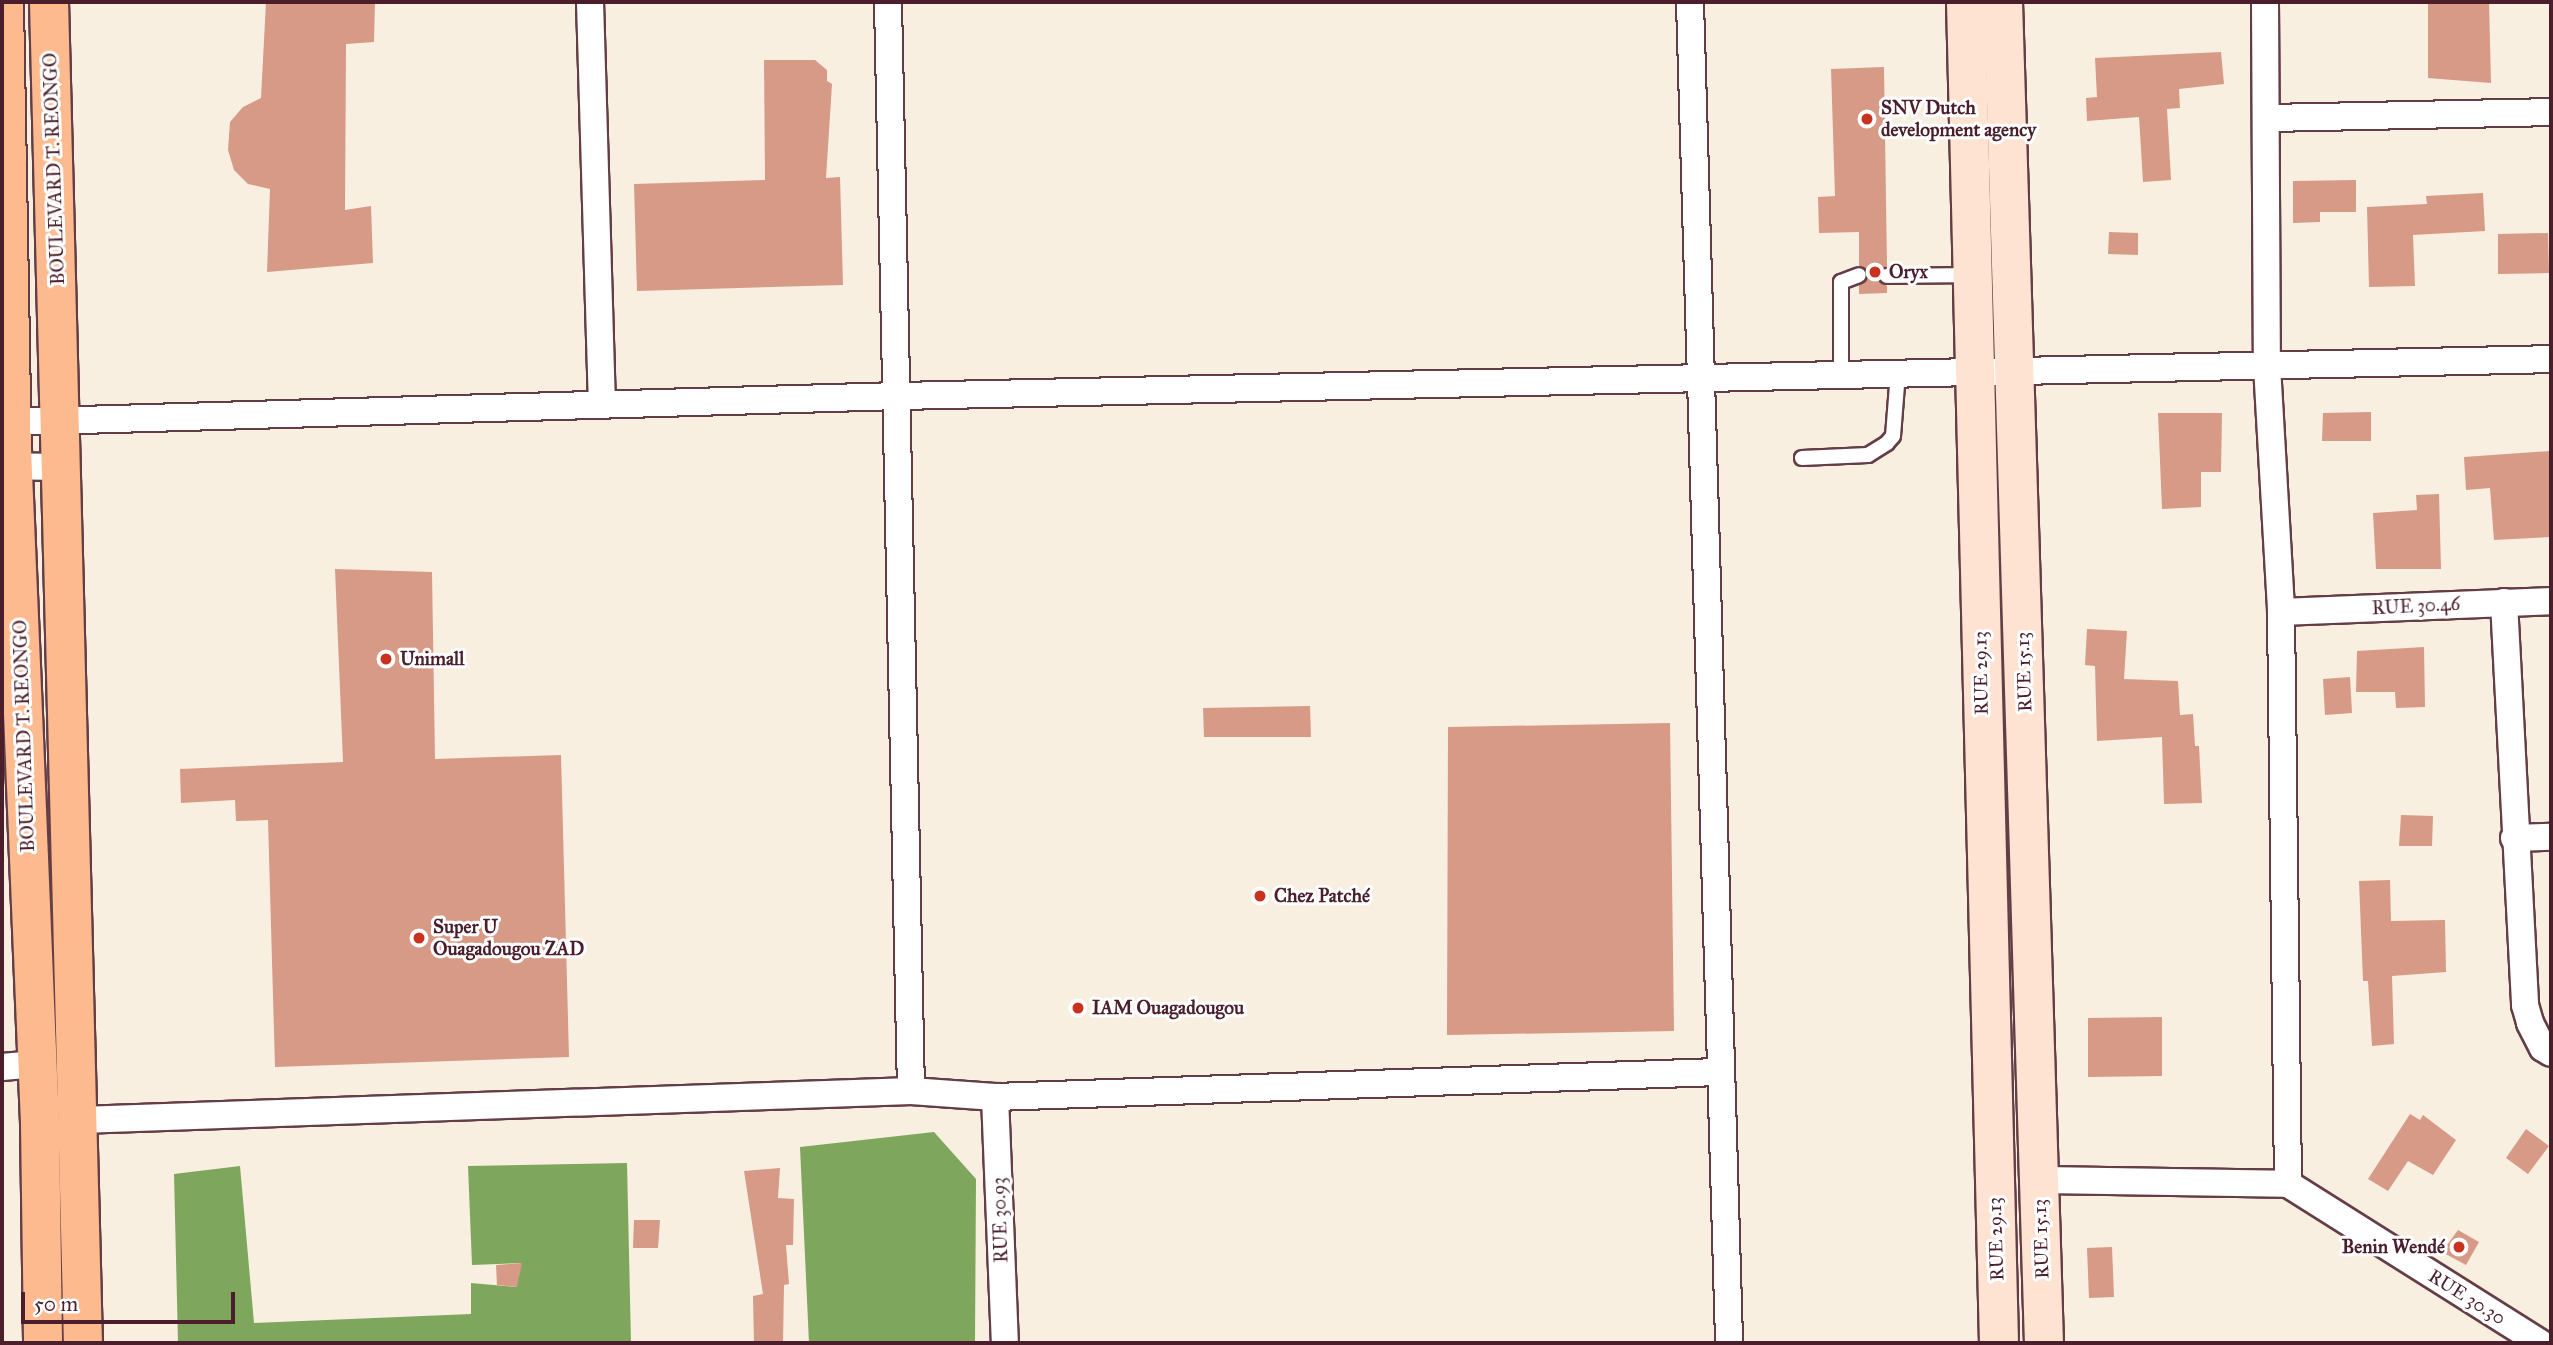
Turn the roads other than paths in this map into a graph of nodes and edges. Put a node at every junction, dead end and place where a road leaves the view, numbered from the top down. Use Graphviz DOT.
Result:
graph roads {
  1 [pos="4,2"];
  2 [pos="49,2"];
  3 [pos="590,2"];
  4 [pos="888,2"];
  5 [pos="1690,2"];
  6 [pos="1966,2"];
  7 [pos="2003,2"];
  8 [pos="2265,2"];
  9 [pos="2551,112"];
  10 [pos="2269,118"];
  11 [pos="1859,275"];
  12 [pos="1887,275"];
  13 [pos="1973,275"];
  14 [pos="2551,359"];
  15 [pos="2267,366"];
  16 [pos="1976,371"];
  17 [pos="2015,371"];
  18 [pos="1898,373"];
  19 [pos="1841,374"];
  20 [pos="1700,380"];
  21 [pos="900,396"];
  22 [pos="602,405"];
  23 [pos="12,422"];
  24 [pos="61,423"];
  25 [pos="1802,458"];
  26 [pos="8,466"];
  27 [pos="61,467"];
  28 [pos="2504,601"];
  29 [pos="2551,601"];
  30 [pos="2281,612"];
  31 [pos="2551,837"];
  32 [pos="2514,838"];
  33 [pos="2551,1053"];
  34 [pos="19,1066"];
  35 [pos="1718,1072"];
  36 [pos="911,1091"];
  37 [pos="995,1097"];
  38 [pos="80,1120"];
  39 [pos="2040,1180"];
  40 [pos="2288,1184"];
  41 [pos="43,1343"];
  42 [pos="83,1343"];
  43 [pos="1005,1343"];
  44 [pos="1729,1343"];
  45 [pos="1999,1343"];
  46 [pos="2044,1343"];
  47 [pos="2540,1343"];
  1 -- 23 [label="main road, BOULEVARD T. REONGO"];
  2 -- 24 [label="main road, BOULEVARD T. REONGO"];
  3 -- 22 [label="street"];
  4 -- 21 [label="street"];
  5 -- 20 [label="street"];
  6 -- 13 [label="main road, RUE 29.13"];
  7 -- 17 [label="main road, RUE 15.13"];
  8 -- 10 [label="street"];
  9 -- 10 [label="street"];
  10 -- 15 [label="street"];
  11 -- 19 [label="lane"];
  12 -- 13 [label="lane"];
  13 -- 16 [label="main road, RUE 29.13"];
  14 -- 15 [label="street"];
  15 -- 17 [label="street"];
  15 -- 30 [label="street"];
  16 -- 17 [label="street"];
  16 -- 18 [label="street"];
  16 -- 45 [label="main road, RUE 29.13"];
  17 -- 39 [label="main road, RUE 15.13"];
  18 -- 19 [label="street"];
  18 -- 25 [label="lane"];
  19 -- 20 [label="street"];
  20 -- 21 [label="street"];
  20 -- 35 [label="street"];
  21 -- 22 [label="street"];
  21 -- 36 [label="street"];
  22 -- 24 [label="street"];
  23 -- 24 [label="street"];
  23 -- 26 [label="main road, BOULEVARD T. REONGO"];
  24 -- 27 [label="main road, BOULEVARD T. REONGO"];
  26 -- 27 [label="street"];
  26 -- 34 [label="main road, BOULEVARD T. REONGO"];
  27 -- 38 [label="main road, BOULEVARD T. REONGO"];
  28 -- 29 [label="street, RUE 30.46"];
  28 -- 30 [label="street, RUE 30.46"];
  28 -- 32 [label="street"];
  30 -- 40 [label="street"];
  31 -- 32 [label="street"];
  32 -- 33 [label="street"];
  34 -- 41 [label="main road, BOULEVARD T. REONGO"];
  35 -- 37 [label="street"];
  35 -- 44 [label="street"];
  36 -- 37 [label="street"];
  36 -- 38 [label="street"];
  37 -- 43 [label="street, RUE 30.93"];
  38 -- 42 [label="main road, BOULEVARD T. REONGO"];
  39 -- 40 [label="street"];
  39 -- 46 [label="main road, RUE 15.13"];
  40 -- 47 [label="street, RUE 30.30"];
}
